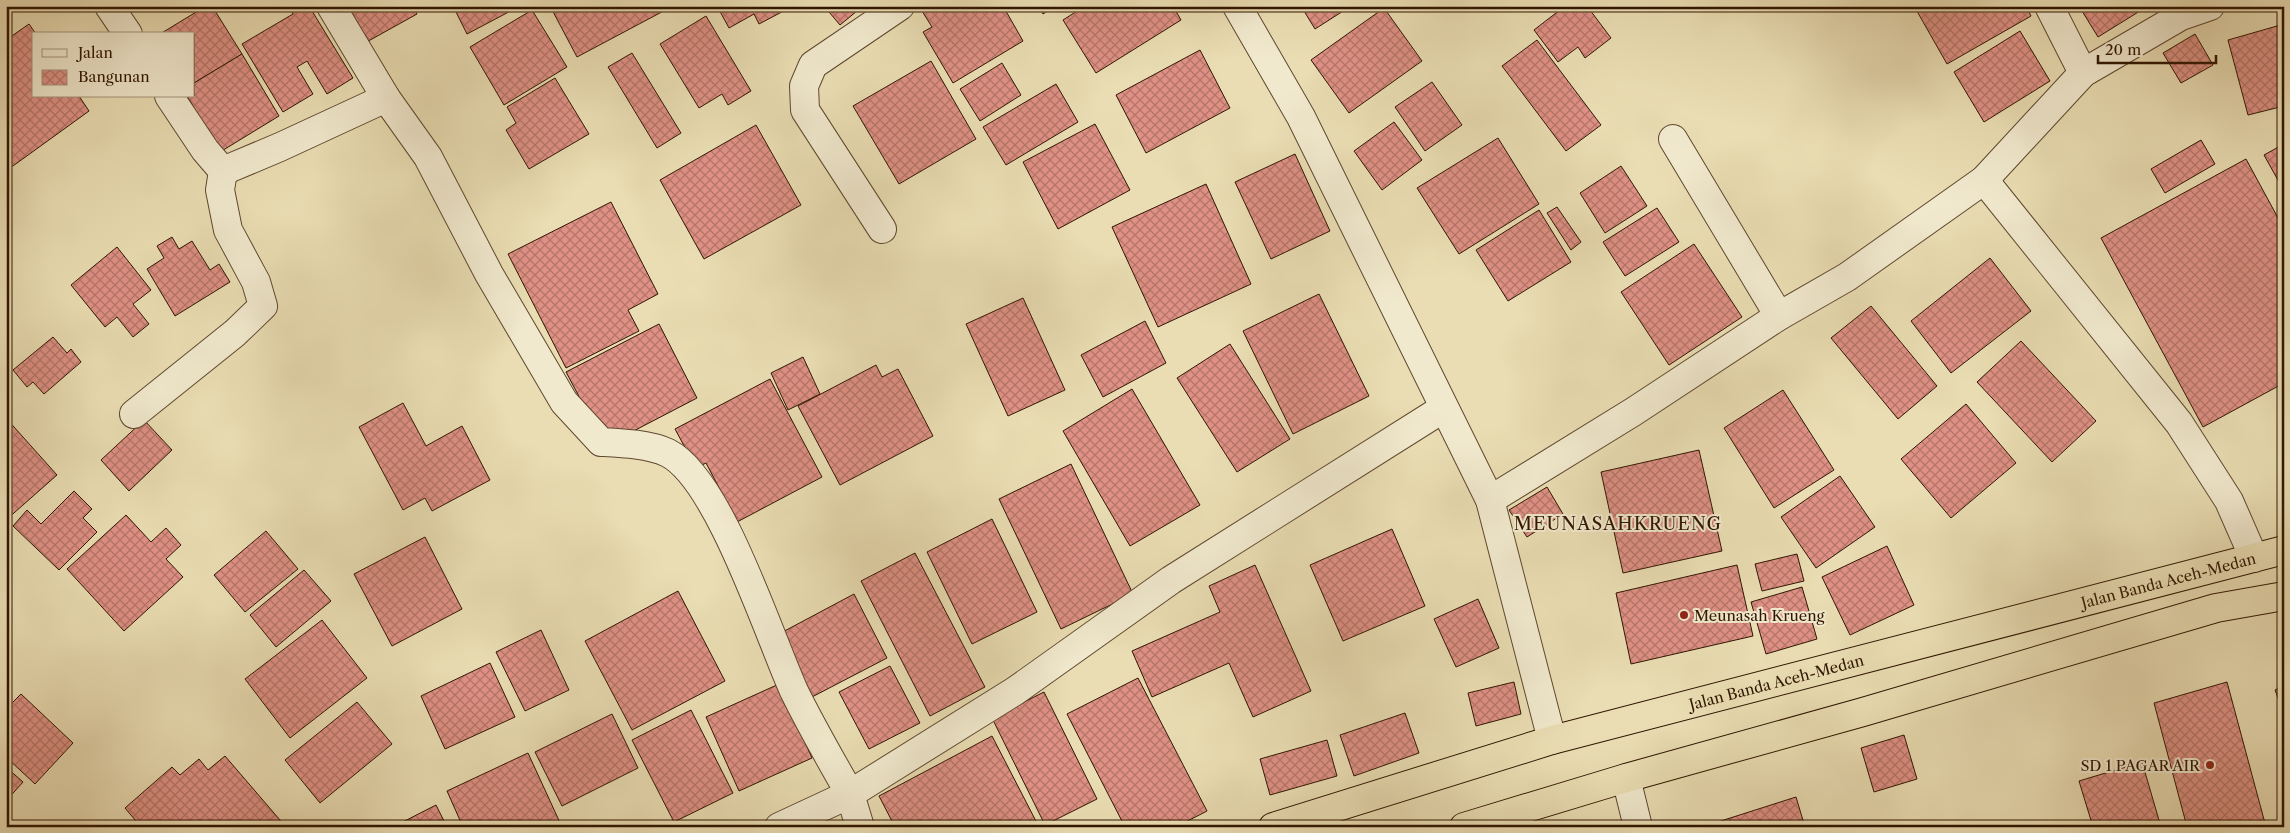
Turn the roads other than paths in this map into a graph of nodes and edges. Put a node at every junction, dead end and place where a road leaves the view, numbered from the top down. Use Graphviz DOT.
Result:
graph roads {
  1 [pos="109,6"];
  2 [pos="331,6"];
  3 [pos="900,6"];
  4 [pos="1237,6"];
  5 [pos="2049,6"];
  6 [pos="2210,6"];
  7 [pos="127,32"];
  8 [pos="2083,74"];
  9 [pos="170,98"];
  10 [pos="386,98"];
  11 [pos="1673,139"];
  12 [pos="223,171"];
  13 [pos="1984,180"];
  14 [pos="882,228"];
  15 [pos="1779,316"];
  16 [pos="1444,408"];
  17 [pos="134,414"];
  18 [pos="1490,500"];
  19 [pos="2284,550"];
  20 [pos="2254,558"];
  21 [pos="2284,596"];
  22 [pos="1552,740"];
  23 [pos="1626,778"];
  24 [pos="850,794"];
  25 [pos="779,827"];
  26 [pos="860,827"];
  27 [pos="1273,827"];
  28 [pos="1464,827"];
  29 [pos="1638,827"];
  1 -- 7 [label="street"];
  2 -- 10 [label="street"];
  3 -- 14 [label="street"];
  4 -- 16 [label="street"];
  5 -- 8 [label="street"];
  6 -- 8 [label="street"];
  8 -- 13 [label="street"];
  9 -- 12 [label="street"];
  10 -- 12 [label="street"];
  10 -- 24 [label="street"];
  11 -- 15 [label="street"];
  12 -- 17 [label="street"];
  13 -- 15 [label="street"];
  13 -- 20 [label="street"];
  15 -- 18 [label="street"];
  16 -- 18 [label="street"];
  16 -- 24 [label="street"];
  18 -- 22 [label="street"];
  19 -- 20 [label="highway, Jalan Banda Aceh-Medan"];
  20 -- 22 [label="highway, Jalan Banda Aceh-Medan"];
  21 -- 23 [label="highway"];
  22 -- 27 [label="highway, Jalan Banda Aceh-Medan"];
  23 -- 28 [label="highway"];
  23 -- 29 [label="street"];
  24 -- 25 [label="street"];
  24 -- 26 [label="street"];
}
